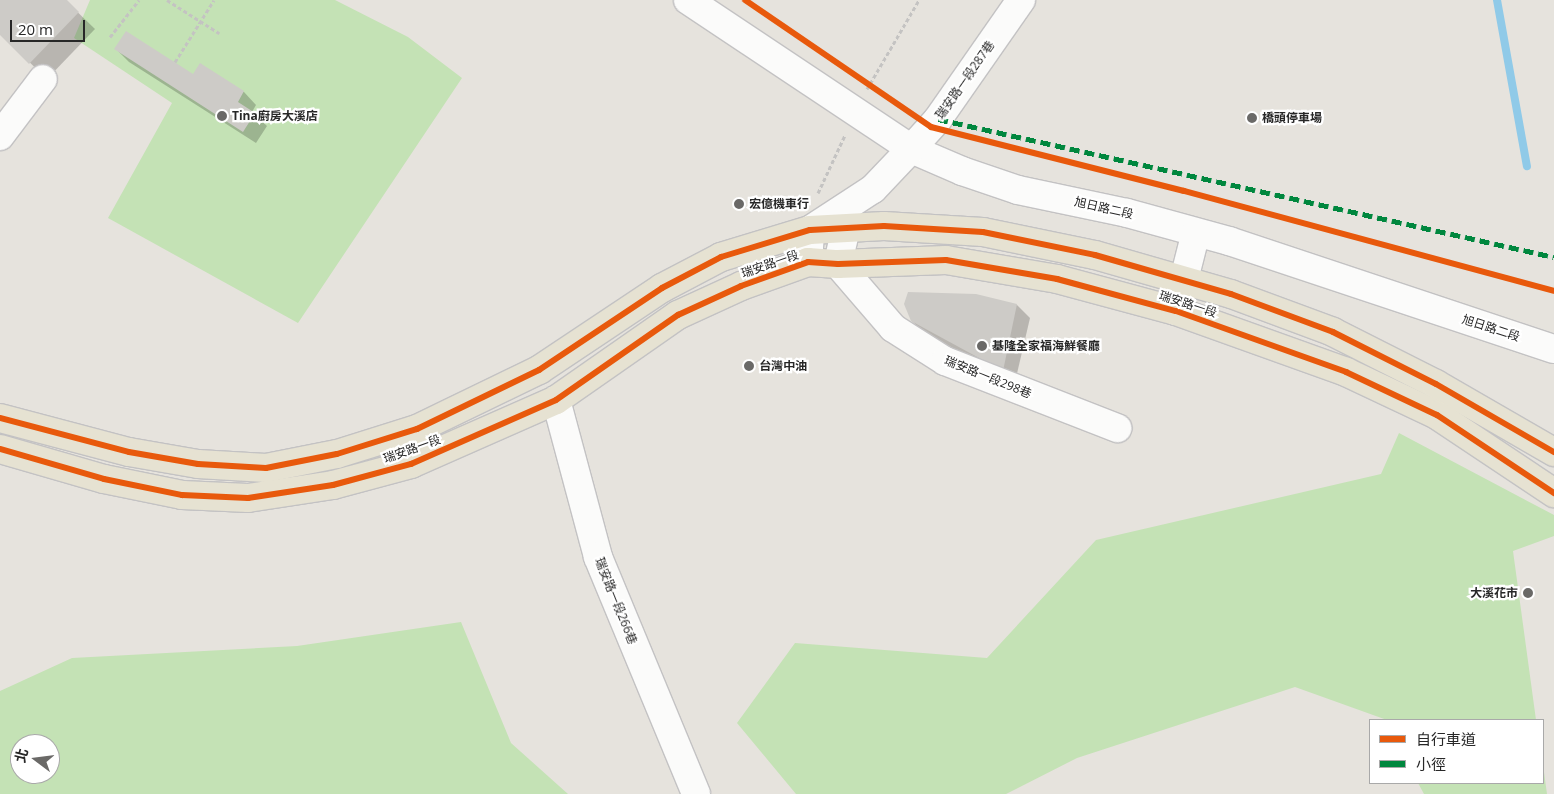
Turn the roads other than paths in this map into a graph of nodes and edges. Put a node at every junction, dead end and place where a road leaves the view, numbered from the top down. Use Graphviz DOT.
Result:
graph roads {
  1 [pos="688,0"];
  2 [pos="1021,0"];
  3 [pos="43,80"];
  4 [pos="0,136"];
  5 [pos="911,149"];
  6 [pos="846,228"];
  7 [pos="810,230"];
  8 [pos="1196,232"];
  9 [pos="808,262"];
  10 [pos="838,264"];
  11 [pos="1182,280"];
  12 [pos="1176,310"];
  13 [pos="1554,349"];
  14 [pos="556,400"];
  15 [pos="0,418"];
  16 [pos="1117,428"];
  17 [pos="0,449"];
  18 [pos="1554,452"];
  19 [pos="1554,493"];
  20 [pos="696,794"];
  1 -- 5 [label="street, 旭日路二段"];
  2 -- 5 [label="street, 瑞安路一段287巷"];
  3 -- 4 [label="street"];
  5 -- 7 [label="street, 瑞安路一段287巷"];
  5 -- 8 [label="street, 旭日路二段"];
  6 -- 7 [label="main road, 瑞安路一段"];
  6 -- 10 [label="street"];
  6 -- 11 [label="main road, 瑞安路一段"];
  7 -- 9 [label="street"];
  7 -- 15 [label="main road, 瑞安路一段"];
  8 -- 11 [label="street"];
  8 -- 13 [label="street, 旭日路二段"];
  9 -- 10 [label="main road, 瑞安路一段"];
  9 -- 14 [label="main road, 瑞安路一段"];
  10 -- 12 [label="main road, 瑞安路一段"];
  10 -- 16 [label="street, 瑞安路一段298巷"];
  11 -- 12 [label="street"];
  11 -- 18 [label="main road, 瑞安路一段"];
  12 -- 19 [label="main road, 瑞安路一段"];
  14 -- 17 [label="main road, 瑞安路一段"];
  14 -- 20 [label="street, 瑞安路一段266巷"];
}
